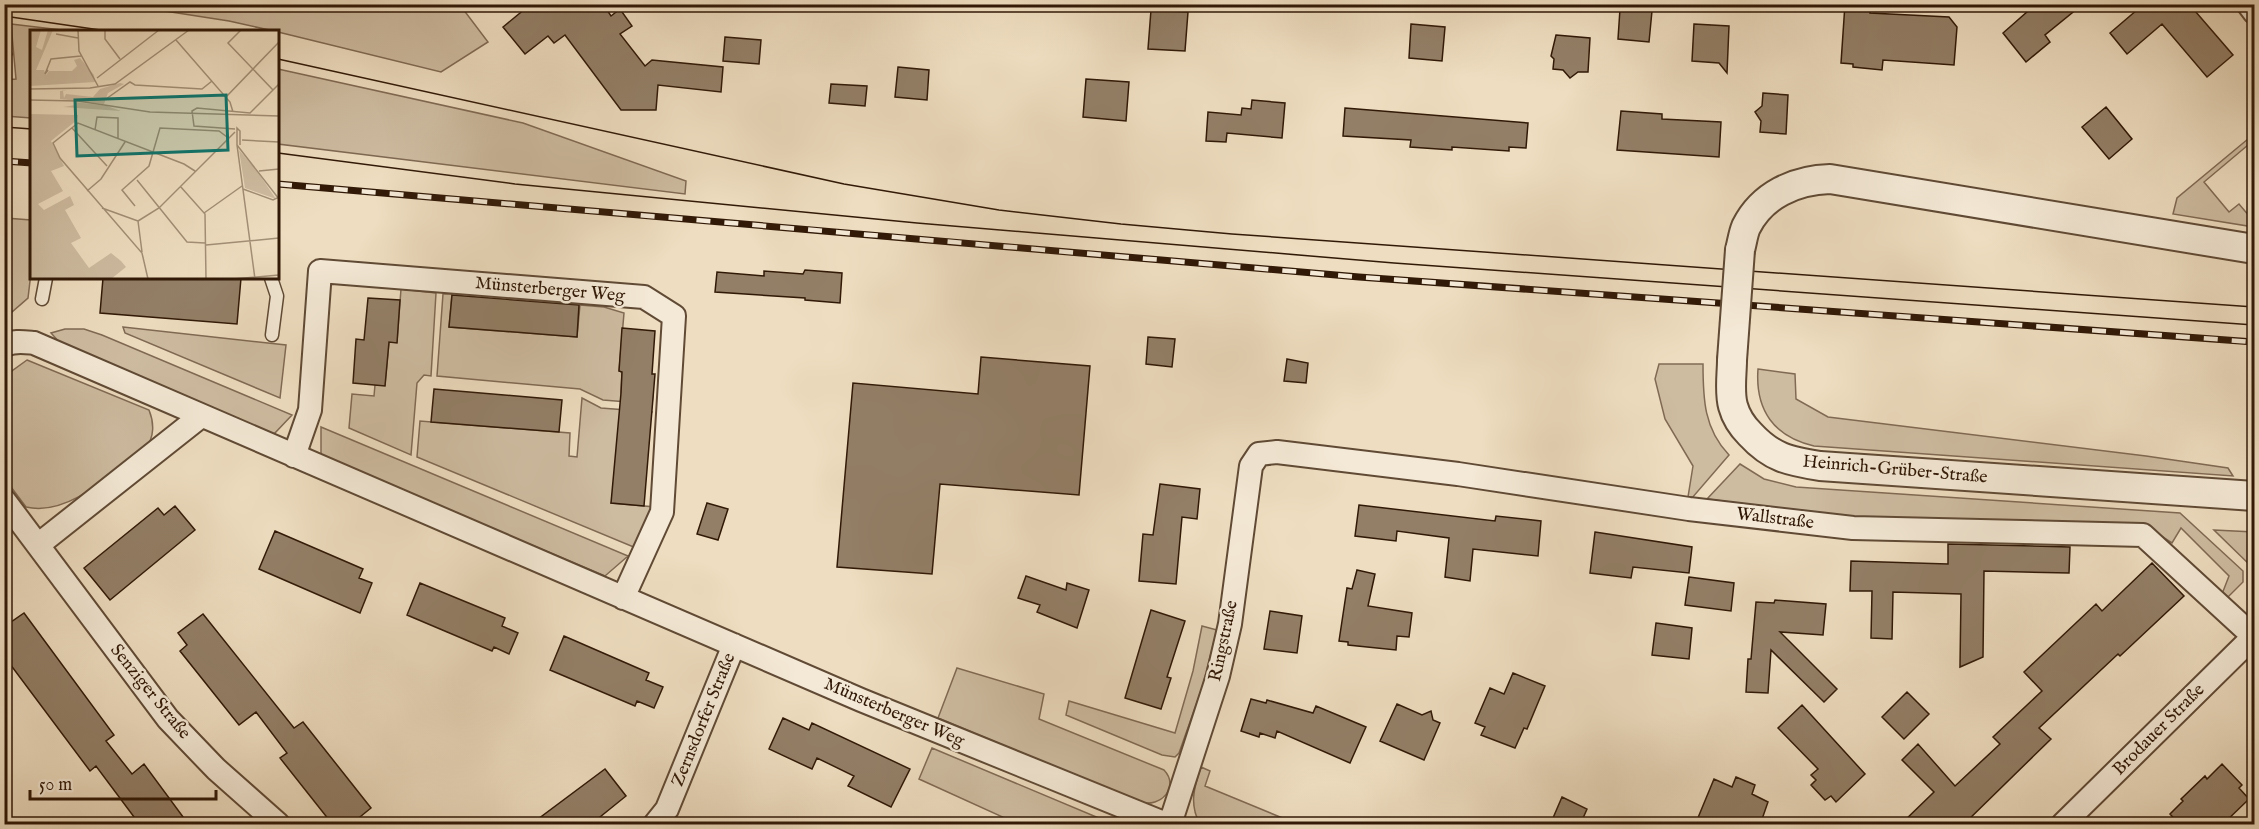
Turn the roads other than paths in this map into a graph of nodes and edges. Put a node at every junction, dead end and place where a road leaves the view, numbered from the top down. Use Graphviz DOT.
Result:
graph roads {
  1 [pos="2248,4"];
  2 [pos="2254,12"];
  3 [pos="2254,249"];
  4 [pos="46,279"];
  5 [pos="271,279"];
  6 [pos="42,299"];
  7 [pos="272,335"];
  8 [pos="14,344"];
  9 [pos="201,416"];
  10 [pos="1259,454"];
  11 [pos="294,456"];
  12 [pos="2254,496"];
  13 [pos="4,500"];
  14 [pos="38,545"];
  15 [pos="623,597"];
  16 [pos="2254,636"];
  17 [pos="734,645"];
  18 [pos="278,825"];
  19 [pos="655,825"];
  20 [pos="1168,825"];
  21 [pos="2063,825"];
  1 -- 2 [label="street"];
  3 -- 12 [label="street, Heinrich-Grüber-Straße, bridge"];
  4 -- 6 [label="lane"];
  5 -- 7 [label="lane"];
  8 -- 9 [label="street, Münsterberger Weg"];
  9 -- 11 [label="street, Münsterberger Weg"];
  9 -- 14 [label="street"];
  10 -- 16 [label="street, Wallstraße"];
  10 -- 20 [label="street, Ringstraße"];
  11 -- 15 [label="street, Münsterberger Weg"];
  11 -- 15 [label="street, Münsterberger Weg"];
  13 -- 14 [label="street, Senziger Straße"];
  14 -- 18 [label="street, Senziger Straße"];
  15 -- 17 [label="street, Münsterberger Weg"];
  16 -- 21 [label="street, Brodauer Straße"];
  17 -- 19 [label="street, Zernsdorfer Straße"];
  17 -- 20 [label="street, Münsterberger Weg"];
}
